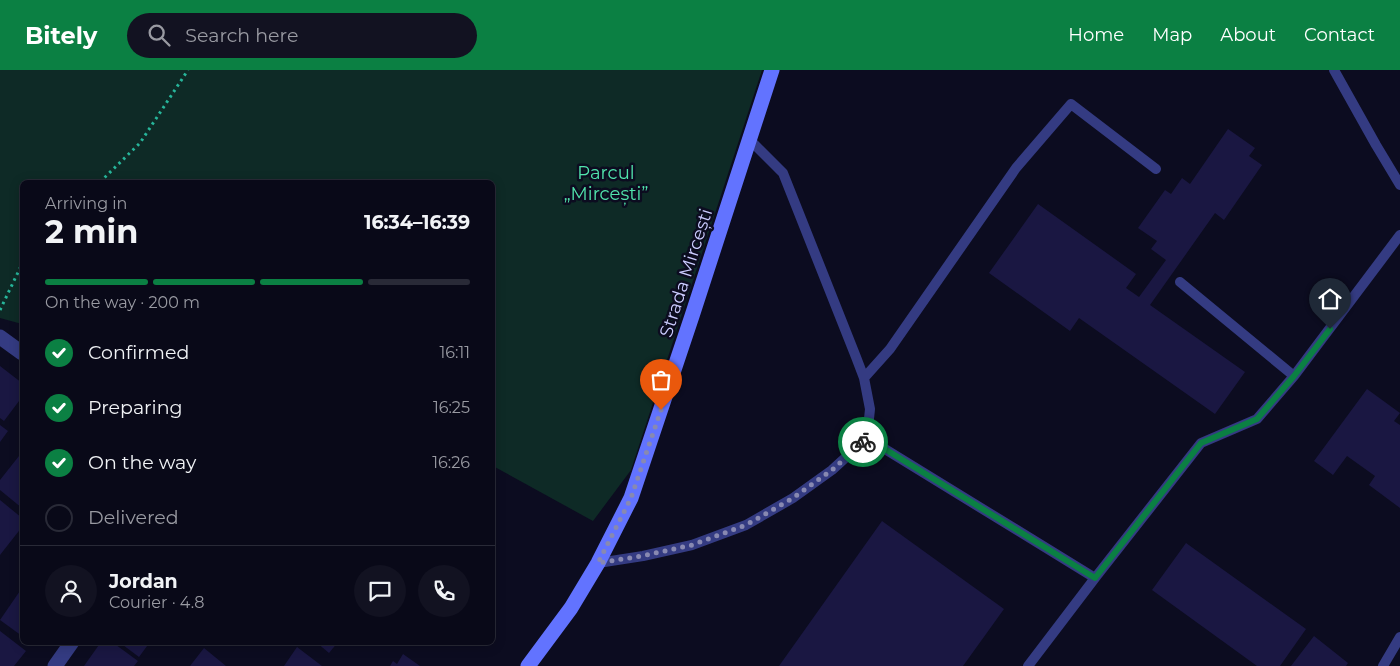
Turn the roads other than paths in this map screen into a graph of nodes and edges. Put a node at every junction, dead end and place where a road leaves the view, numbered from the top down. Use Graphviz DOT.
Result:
graph roads {
  1 [pos="772,70"];
  2 [pos="1334,70"];
  3 [pos="749,139"];
  4 [pos="1156,169"];
  5 [pos="1400,185"];
  6 [pos="1400,235"];
  7 [pos="1180,282"];
  8 [pos="0,338"];
  9 [pos="20,353"];
  10 [pos="1294,376"];
  11 [pos="864,378"];
  12 [pos="867,438"];
  13 [pos="598,563"];
  14 [pos="1095,578"];
  15 [pos="1400,637"];
  16 [pos="70,645"];
  17 [pos="55,666"];
  18 [pos="528,666"];
  19 [pos="1028,666"];
  20 [pos="1383,666"];
  1 -- 3 [label="main road, Strada Mircești"];
  2 -- 5 [label="lane"];
  3 -- 11 [label="lane"];
  3 -- 13 [label="main road, Strada Mircești"];
  4 -- 11 [label="lane"];
  6 -- 10 [label="lane"];
  7 -- 10 [label="lane"];
  8 -- 9 [label="street"];
  10 -- 14 [label="lane"];
  11 -- 12 [label="lane"];
  12 -- 13 [label="lane"];
  12 -- 14 [label="lane"];
  13 -- 18 [label="main road, Strada Mircești"];
  14 -- 19 [label="lane"];
  15 -- 20 [label="lane"];
  16 -- 17 [label="street"];
}
